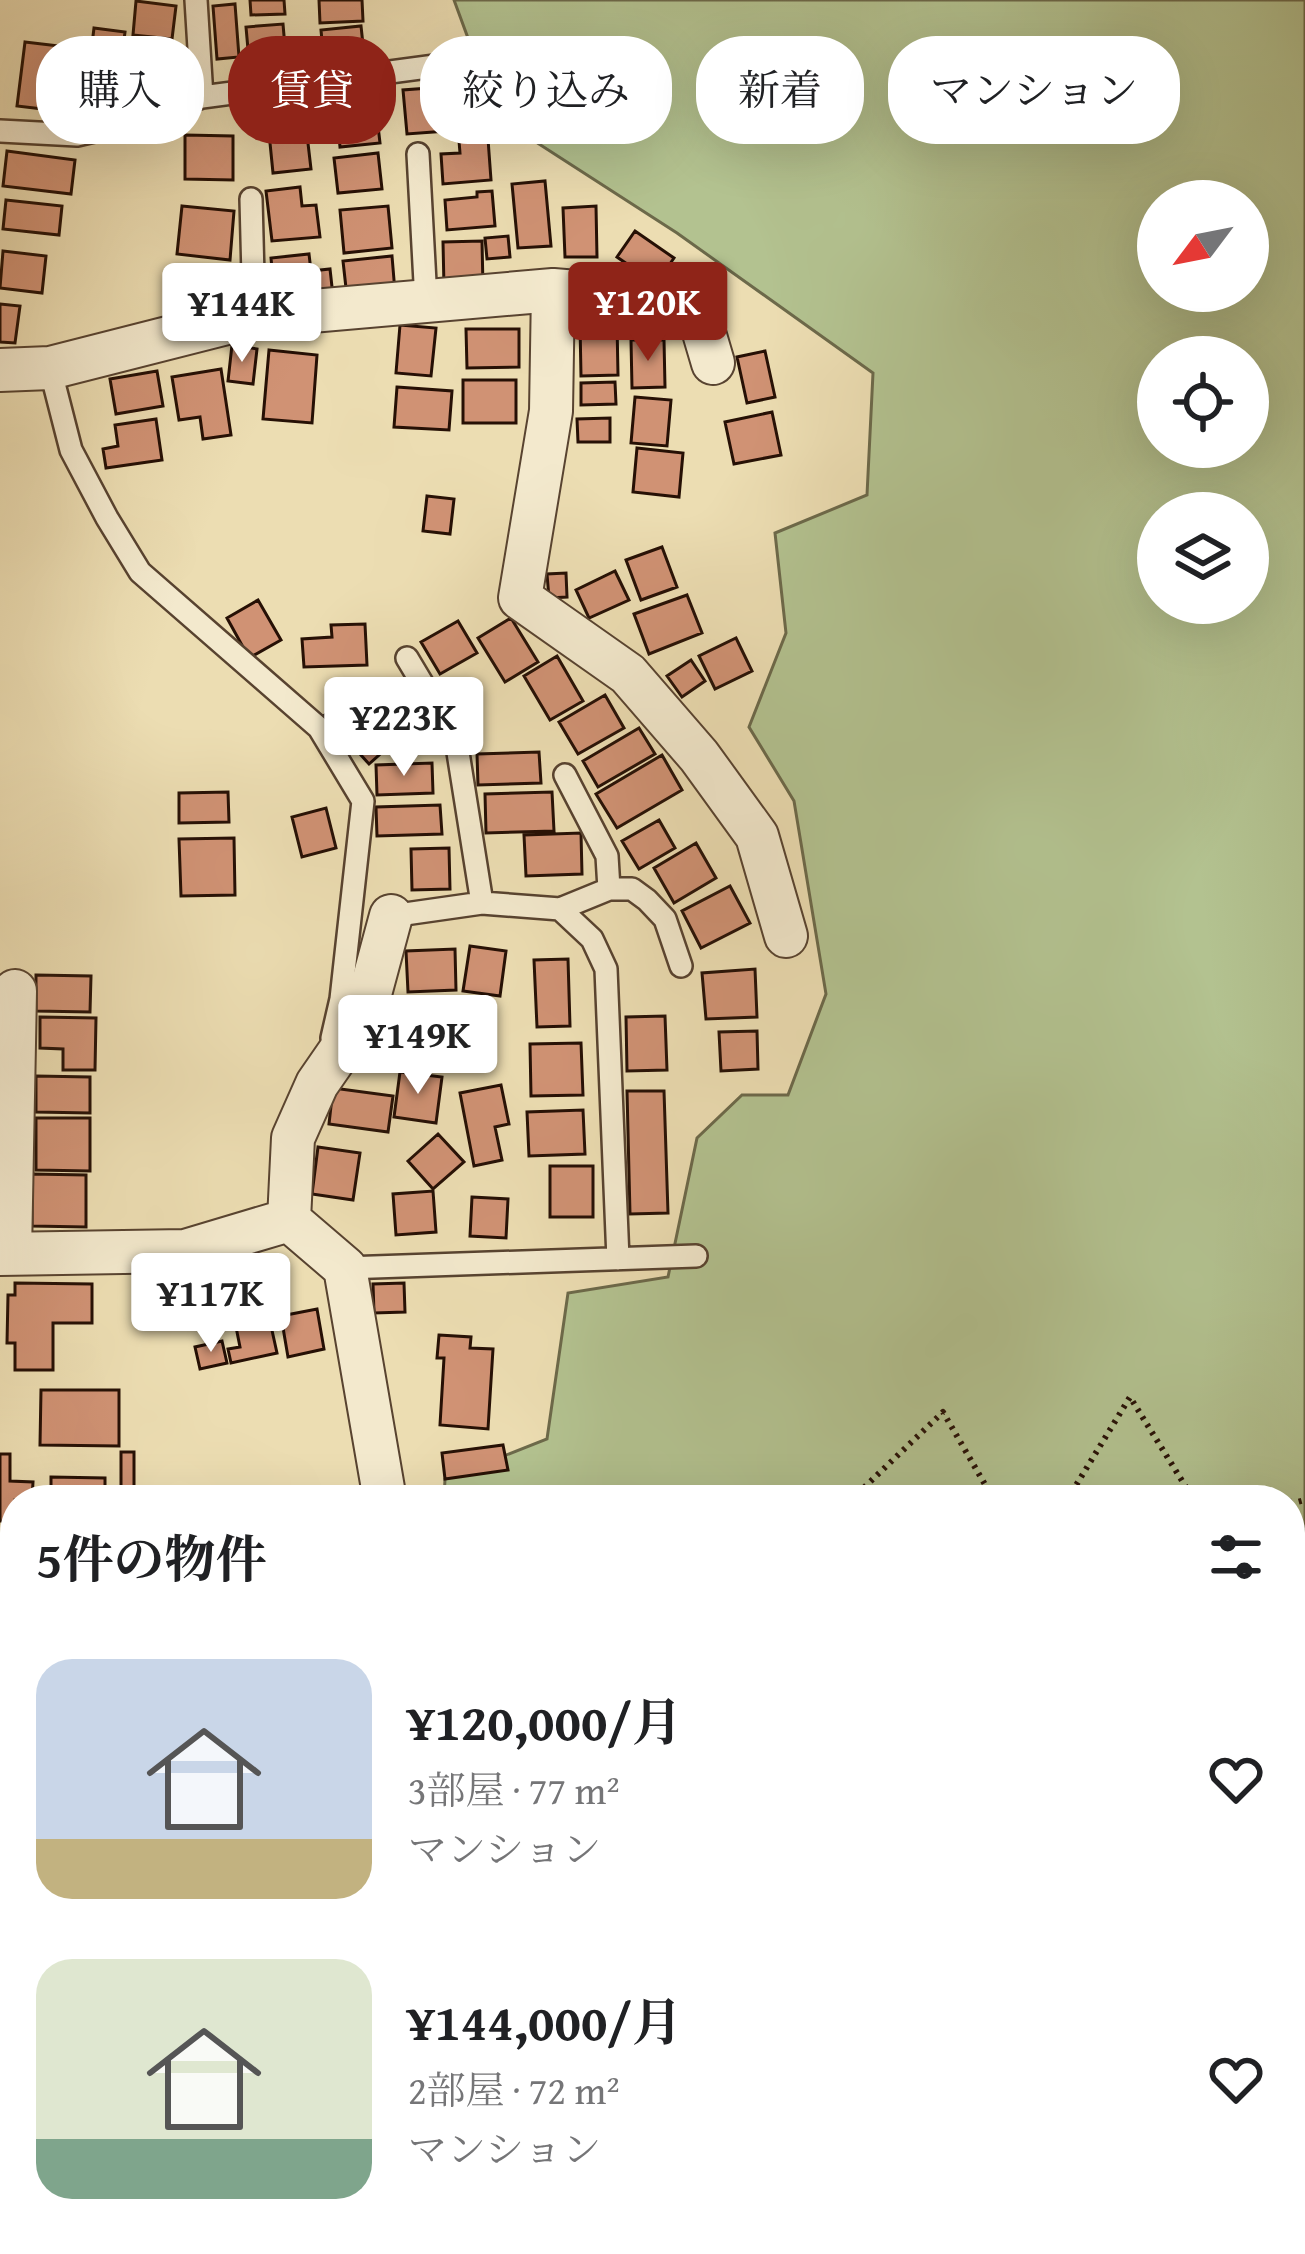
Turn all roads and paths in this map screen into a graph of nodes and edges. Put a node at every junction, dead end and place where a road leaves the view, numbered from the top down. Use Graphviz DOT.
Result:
graph roads {
  1 [pos="196,0"];
  2 [pos="198,36"];
  3 [pos="420,68"];
  4 [pos="204,97"];
  5 [pos="0,130"];
  6 [pos="36,132"];
  7 [pos="418,154"];
  8 [pos="251,199"];
  9 [pos="554,290"];
  10 [pos="426,301"];
  11 [pos="254,316"];
  12 [pos="712,363"];
  13 [pos="50,368"];
  14 [pos="0,370"];
  15 [pos="407,658"];
  16 [pos="565,775"];
  17 [pos="609,889"];
  18 [pos="482,903"];
  19 [pos="560,909"];
  20 [pos="391,916"];
  21 [pos="786,936"];
  22 [pos="680,966"];
  23 [pos="15,991"];
  24 [pos="337,1055"];
  25 [pos="289,1220"];
  26 [pos="5,1253"];
  27 [pos="696,1256"];
  28 [pos="619,1259"];
  29 [pos="345,1268"];
  30 [pos="382,1485"];
  31 [pos="867,1485"];
  32 [pos="985,1485"];
  33 [pos="1076,1485"];
  34 [pos="1185,1485"];
  1 -- 2 [label="lane"];
  3 -- 4 [label="lane"];
  5 -- 6 [label="lane"];
  7 -- 10 [label="lane"];
  8 -- 11 [label="lane"];
  9 -- 10 [label="street"];
  9 -- 12 [label="street"];
  9 -- 21 [label="street"];
  10 -- 11 [label="street"];
  11 -- 13 [label="street"];
  13 -- 14 [label="street"];
  13 -- 24 [label="lane"];
  15 -- 18 [label="lane"];
  16 -- 17 [label="lane"];
  17 -- 19 [label="lane"];
  17 -- 22 [label="lane"];
  18 -- 19 [label="lane"];
  18 -- 20 [label="lane"];
  19 -- 28 [label="lane"];
  20 -- 24 [label="street"];
  23 -- 26 [label="street"];
  24 -- 25 [label="street"];
  25 -- 26 [label="street"];
  25 -- 29 [label="street"];
  27 -- 28 [label="lane"];
  28 -- 29 [label="lane"];
  29 -- 30 [label="street"];
  31 -- 32 [label="path"];
  33 -- 34 [label="path"];
}
